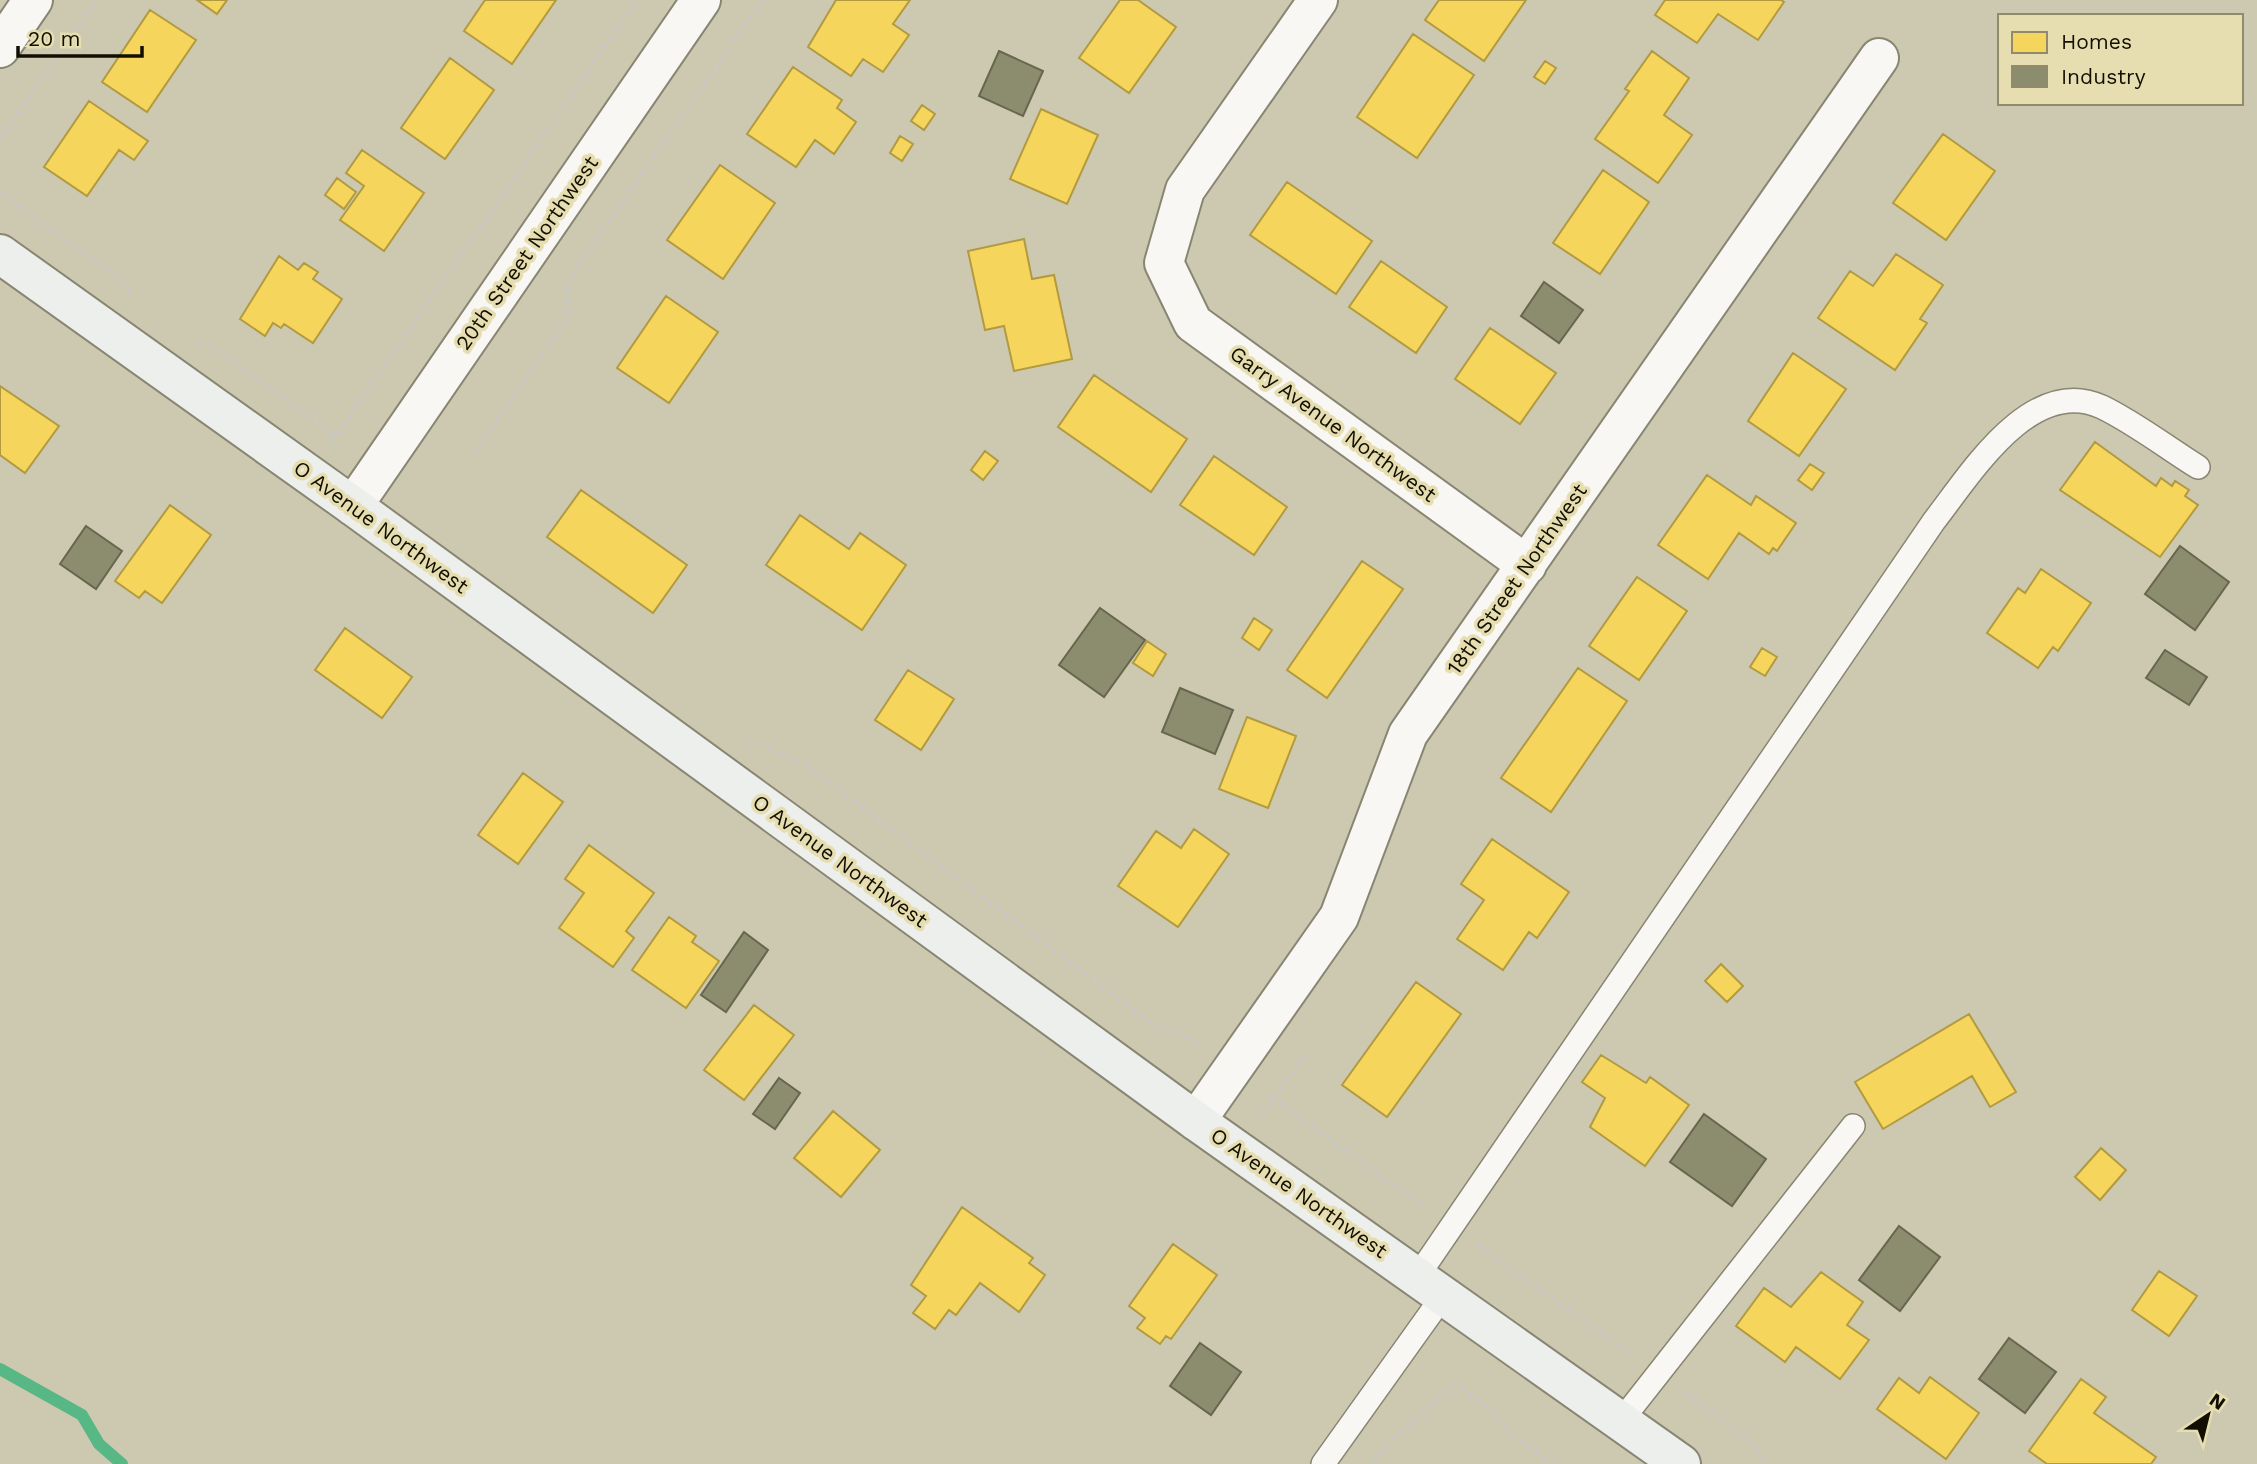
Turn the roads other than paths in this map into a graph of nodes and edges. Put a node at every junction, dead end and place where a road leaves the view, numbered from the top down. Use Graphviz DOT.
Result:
graph roads {
  1 [pos="33,0"];
  2 [pos="701,0"];
  3 [pos="1318,0"];
  4 [pos="0,48"];
  5 [pos="1879,58"];
  6 [pos="0,254"];
  7 [pos="2198,467"];
  8 [pos="353,506"];
  9 [pos="1527,565"];
  10 [pos="1196,1121"];
  11 [pos="1853,1126"];
  12 [pos="1430,1287"];
  13 [pos="1621,1421"];
  14 [pos="1323,1464"];
  15 [pos="1681,1464"];
  1 -- 4 [label="street"];
  2 -- 8 [label="street, 20th Street Northwest"];
  3 -- 9 [label="street, Garry Avenue Northwest"];
  5 -- 9 [label="street, 18th Street Northwest"];
  6 -- 8 [label="street, O Avenue Northwest"];
  7 -- 12 [label="lane"];
  8 -- 10 [label="street, O Avenue Northwest"];
  9 -- 10 [label="street, 18th Street Northwest"];
  10 -- 12 [label="street, O Avenue Northwest"];
  11 -- 13 [label="lane"];
  12 -- 13 [label="street, O Avenue Northwest"];
  12 -- 14 [label="lane"];
  13 -- 15 [label="street, O Avenue Northwest"];
}
